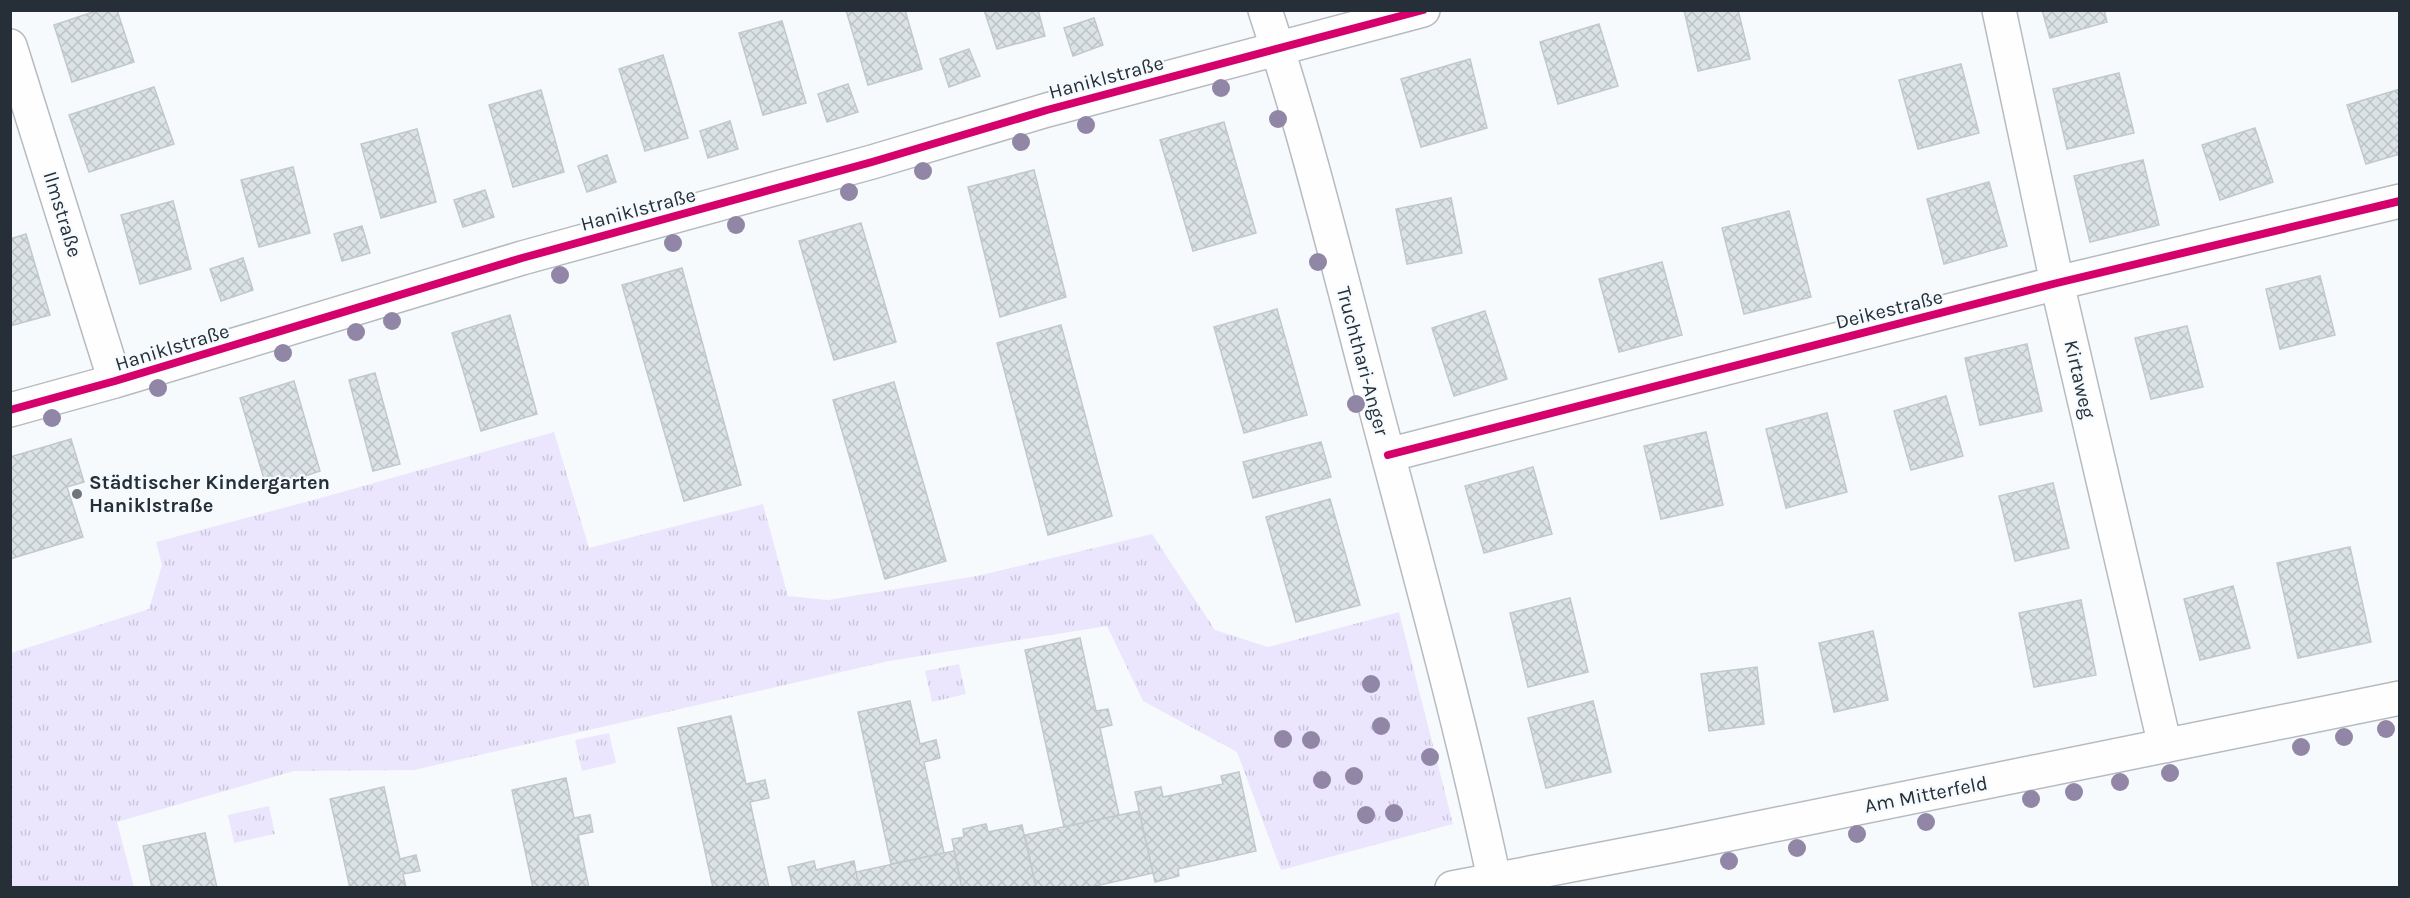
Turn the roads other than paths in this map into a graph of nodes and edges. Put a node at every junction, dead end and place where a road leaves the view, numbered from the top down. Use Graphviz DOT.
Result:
graph roads {
  1 [pos="1265,10"];
  2 [pos="1423,10"];
  3 [pos="1999,10"];
  4 [pos="10,46"];
  5 [pos="1277,49"];
  6 [pos="2400,201"];
  7 [pos="2057,283"];
  8 [pos="115,381"];
  9 [pos="10,410"];
  10 [pos="1388,455"];
  11 [pos="2400,698"];
  12 [pos="2165,746"];
  13 [pos="1495,884"];
  14 [pos="1452,888"];
  1 -- 5 [label="street, Truchthari-Anger"];
  2 -- 5 [label="street, Haniklstraße"];
  3 -- 7 [label="street, Kirtaweg"];
  4 -- 8 [label="street, Ilmstraße"];
  5 -- 8 [label="street, Haniklstraße"];
  5 -- 10 [label="street, Truchthari-Anger"];
  6 -- 7 [label="street, Deikestraße"];
  7 -- 10 [label="street, Deikestraße"];
  7 -- 12 [label="street, Kirtaweg"];
  8 -- 9 [label="street, Haniklstraße"];
  10 -- 13 [label="street, Truchthari-Anger"];
  11 -- 12 [label="street, Am Mitterfeld"];
  12 -- 13 [label="street, Am Mitterfeld"];
  13 -- 14 [label="street, Am Mitterfeld"];
}
